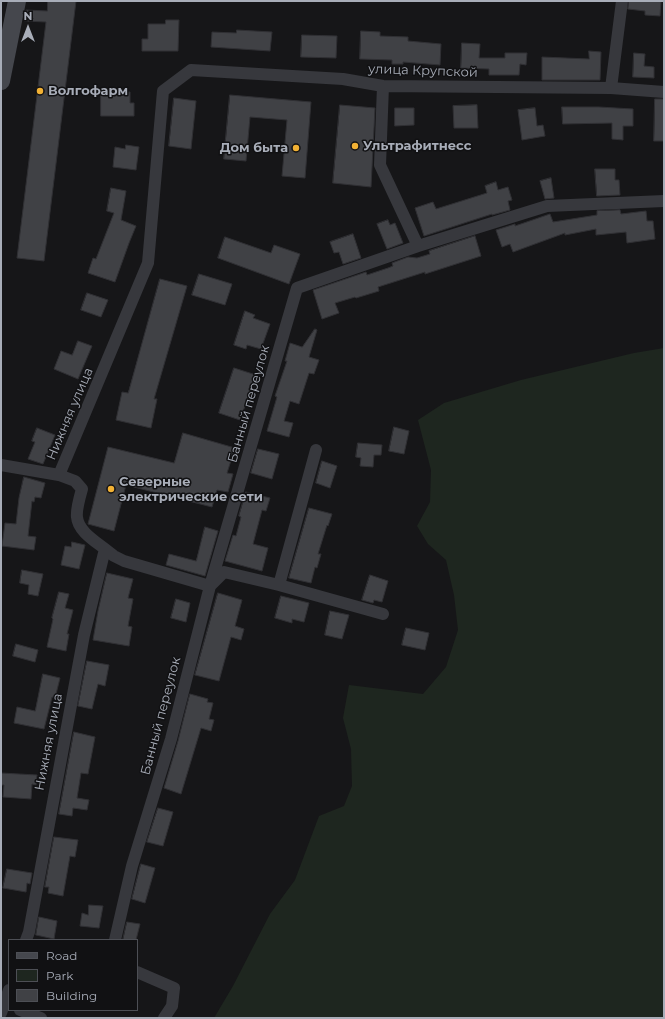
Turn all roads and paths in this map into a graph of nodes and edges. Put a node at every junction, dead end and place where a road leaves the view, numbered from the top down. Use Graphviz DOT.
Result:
graph roads {
  1 [pos="17,1"];
  2 [pos="622,1"];
  3 [pos="1,80"];
  4 [pos="383,86"];
  5 [pos="611,88"];
  6 [pos="163,91"];
  7 [pos="664,92"];
  8 [pos="664,201"];
  9 [pos="418,246"];
  10 [pos="316,450"];
  11 [pos="1,465"];
  12 [pos="59,475"];
  13 [pos="105,549"];
  14 [pos="279,585"];
  15 [pos="210,586"];
  16 [pos="383,614"];
  17 [pos="26,939"];
  18 [pos="115,939"];
  19 [pos="138,972"];
  20 [pos="8,993"];
  21 [pos="4,1006"];
  22 [pos="23,1011"];
  23 [pos="41,1018"];
  24 [pos="164,1018"];
  1 -- 3 [label="main road"];
  2 -- 5 [label="street"];
  4 -- 5 [label="street, улица Крупской"];
  4 -- 6 [label="street, улица Крупской"];
  4 -- 9 [label="street"];
  5 -- 7 [label="street, улица Крупской"];
  6 -- 12 [label="street, Нижняя улица"];
  8 -- 9 [label="street, Банный переулок"];
  9 -- 15 [label="street, Банный переулок"];
  10 -- 14 [label="street"];
  11 -- 12 [label="street"];
  12 -- 13 [label="street, Нижняя улица"];
  13 -- 15 [label="street"];
  13 -- 17 [label="street, Нижняя улица"];
  14 -- 15 [label="street"];
  14 -- 16 [label="street"];
  15 -- 18 [label="street, Банный переулок"];
  19 -- 24 [label="street"];
  20 -- 21 [label="street"];
  22 -- 23 [label="street"];
}
